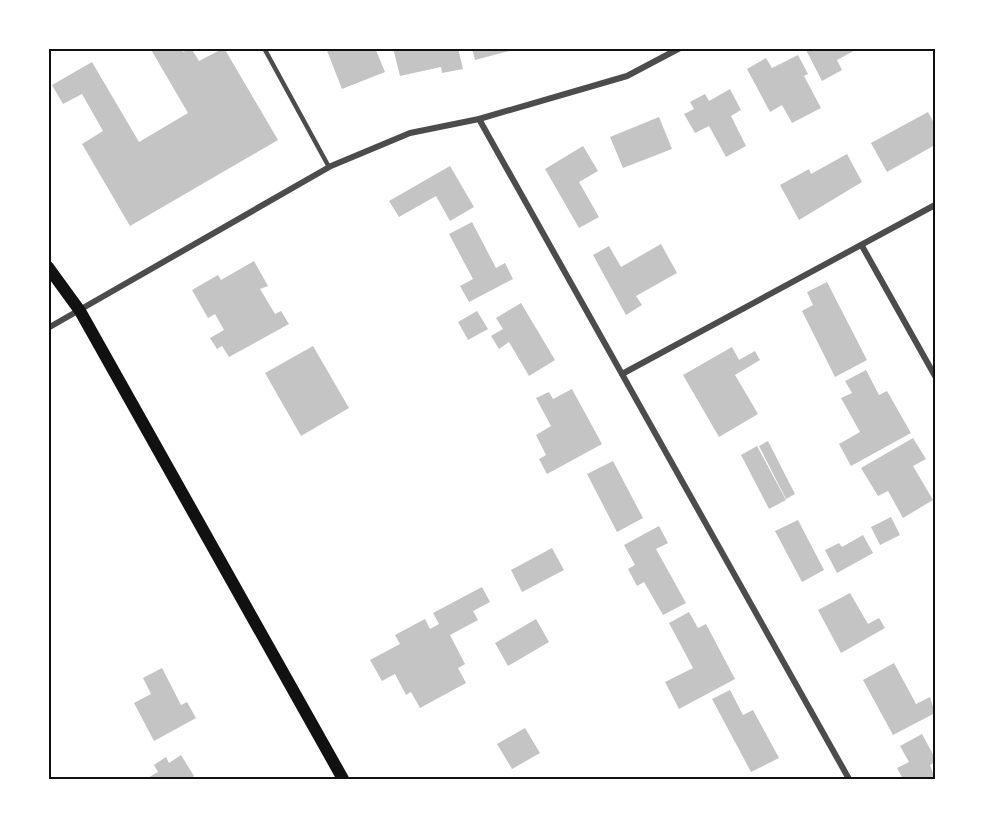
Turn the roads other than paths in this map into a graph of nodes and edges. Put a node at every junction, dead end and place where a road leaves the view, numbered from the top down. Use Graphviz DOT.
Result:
graph roads {
  1 [pos="264,48"];
  2 [pos="680,48"];
  3 [pos="478,119"];
  4 [pos="329,167"];
  5 [pos="935,205"];
  6 [pos="862,246"];
  7 [pos="48,267"];
  8 [pos="80,311"];
  9 [pos="48,328"];
  10 [pos="622,374"];
  11 [pos="935,376"];
  12 [pos="343,779"];
  13 [pos="849,779"];
  1 -- 4 [label="lane"];
  2 -- 3 [label="street"];
  3 -- 4 [label="street"];
  3 -- 10 [label="street"];
  4 -- 8 [label="street"];
  5 -- 6 [label="street"];
  6 -- 10 [label="street"];
  6 -- 11 [label="street"];
  7 -- 8 [label="main road"];
  8 -- 9 [label="street"];
  8 -- 12 [label="main road"];
  10 -- 13 [label="street"];
}
